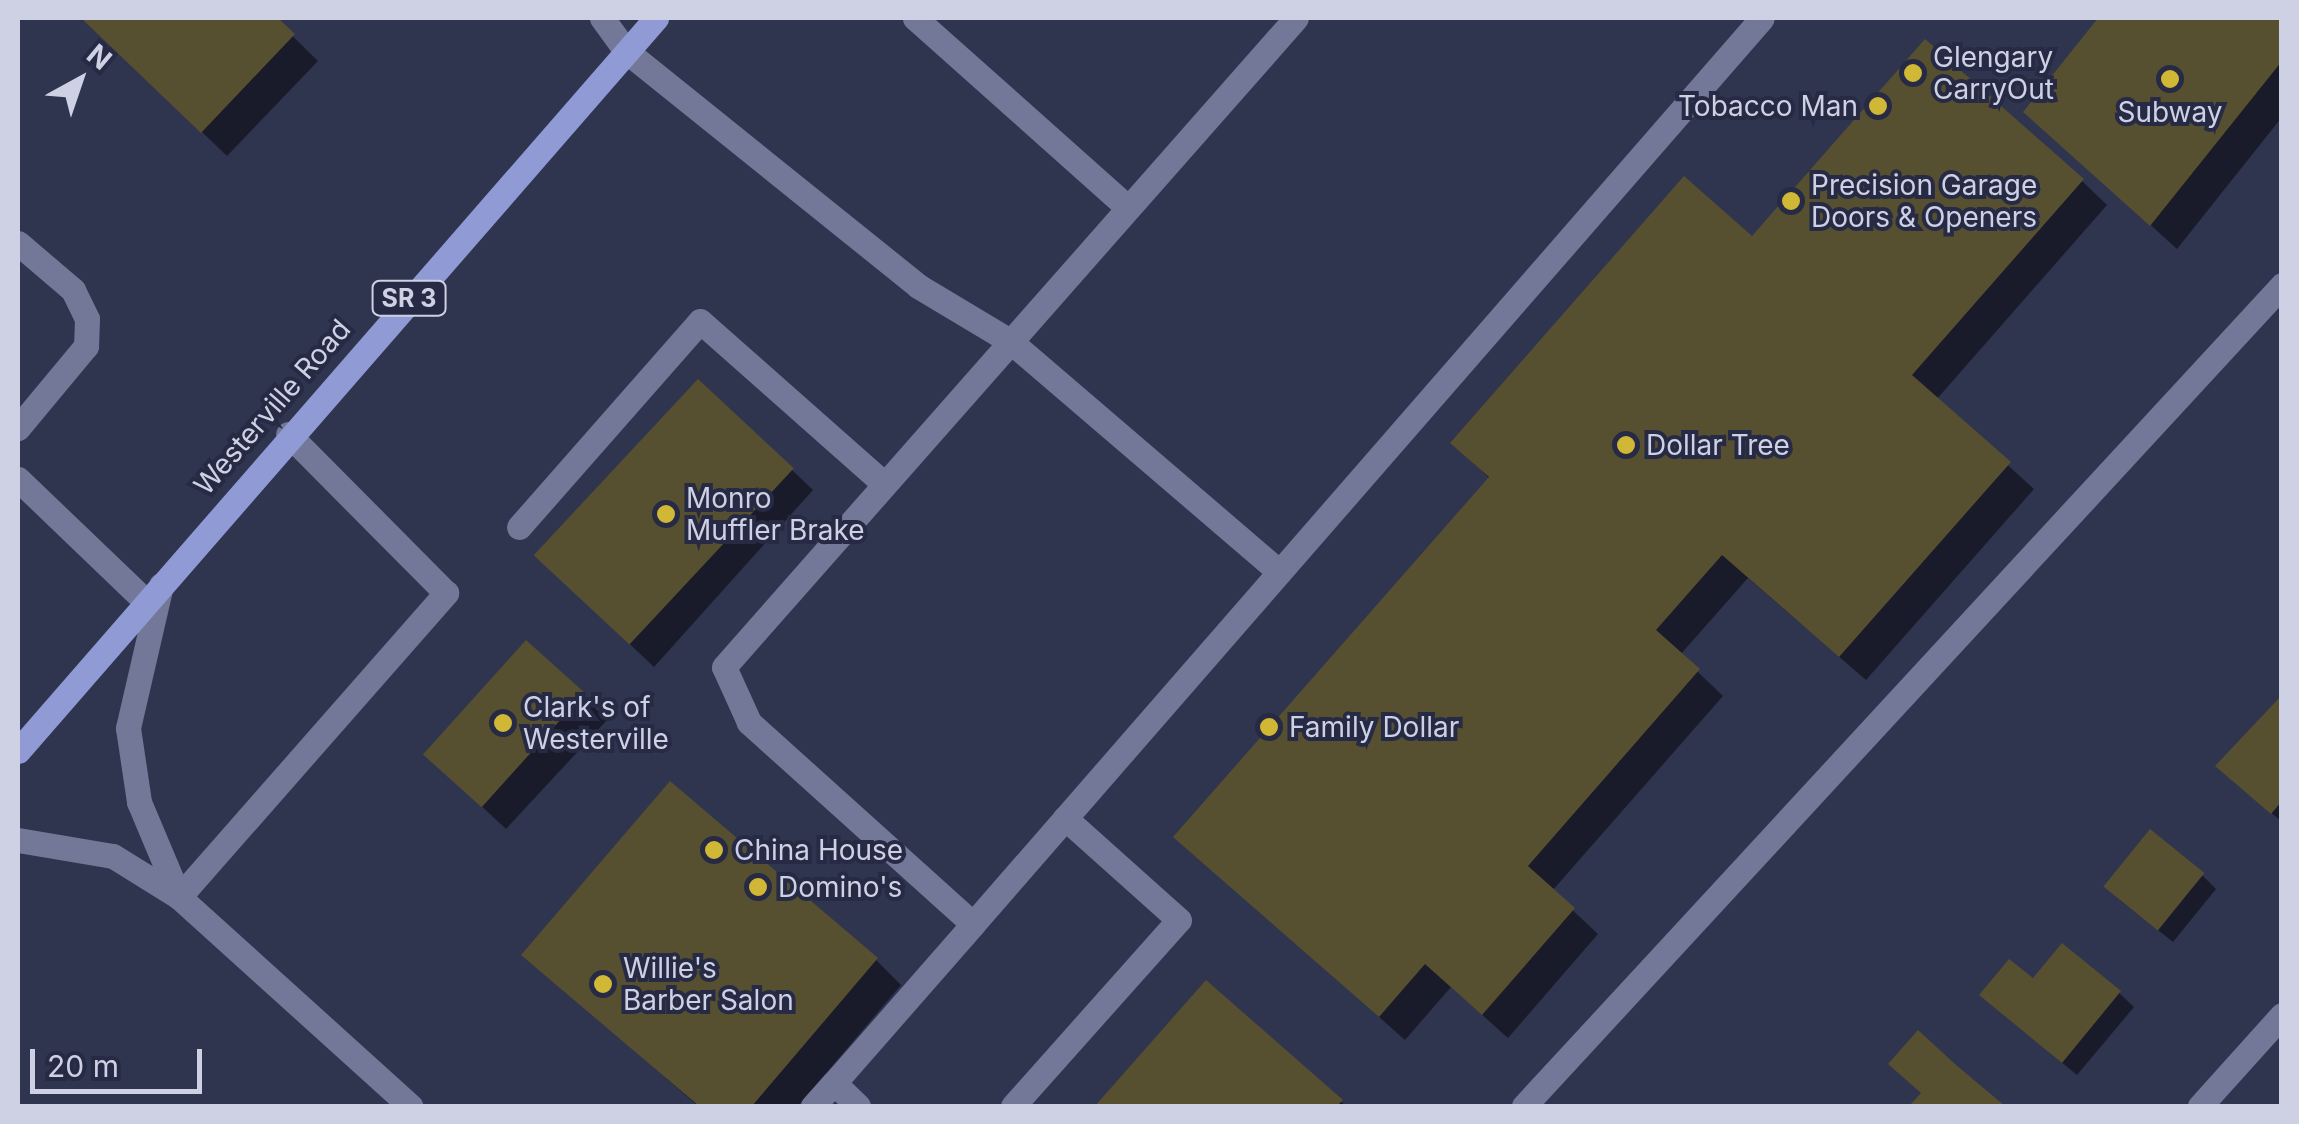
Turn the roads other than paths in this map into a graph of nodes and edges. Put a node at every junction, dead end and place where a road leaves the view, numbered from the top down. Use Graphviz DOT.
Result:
graph roads {
  1 [pos="602,18"];
  2 [pos="656,18"];
  3 [pos="915,18"];
  4 [pos="1296,18"];
  5 [pos="1762,18"];
  6 [pos="626,51"];
  7 [pos="1128,208"];
  8 [pos="18,243"];
  9 [pos="2282,285"];
  10 [pos="1010,341"];
  11 [pos="18,428"];
  12 [pos="288,434"];
  13 [pos="18,479"];
  14 [pos="884,483"];
  15 [pos="519,528"];
  16 [pos="1278,571"];
  17 [pos="162,579"];
  18 [pos="144,600"];
  19 [pos="18,750"];
  20 [pos="1065,818"];
  21 [pos="18,840"];
  22 [pos="179,897"];
  23 [pos="973,924"];
  24 [pos="2282,1015"];
  25 [pos="834,1083"];
  26 [pos="410,1106"];
  27 [pos="813,1106"];
  28 [pos="858,1106"];
  29 [pos="1012,1106"];
  30 [pos="1524,1106"];
  31 [pos="2200,1106"];
  1 -- 6 [label="street"];
  2 -- 6 [label="main road, Westerville Road / SR 3"];
  3 -- 7 [label="street"];
  4 -- 7 [label="street"];
  5 -- 16 [label="street"];
  6 -- 10 [label="street"];
  6 -- 12 [label="main road, Westerville Road / SR 3"];
  7 -- 10 [label="street"];
  8 -- 11 [label="street"];
  9 -- 30 [label="street"];
  10 -- 14 [label="street"];
  10 -- 16 [label="street"];
  12 -- 17 [label="main road, Westerville Road / SR 3"];
  12 -- 22 [label="street"];
  13 -- 18 [label="street"];
  14 -- 15 [label="street"];
  14 -- 23 [label="street"];
  16 -- 20 [label="street"];
  17 -- 18 [label="main road, Westerville Road / SR 3"];
  17 -- 22 [label="street"];
  18 -- 19 [label="main road, Westerville Road / SR 3"];
  20 -- 23 [label="street"];
  20 -- 29 [label="street"];
  21 -- 22 [label="street"];
  22 -- 26 [label="street"];
  23 -- 25 [label="street"];
  24 -- 31 [label="street"];
  25 -- 27 [label="street"];
  25 -- 28 [label="street"];
}
